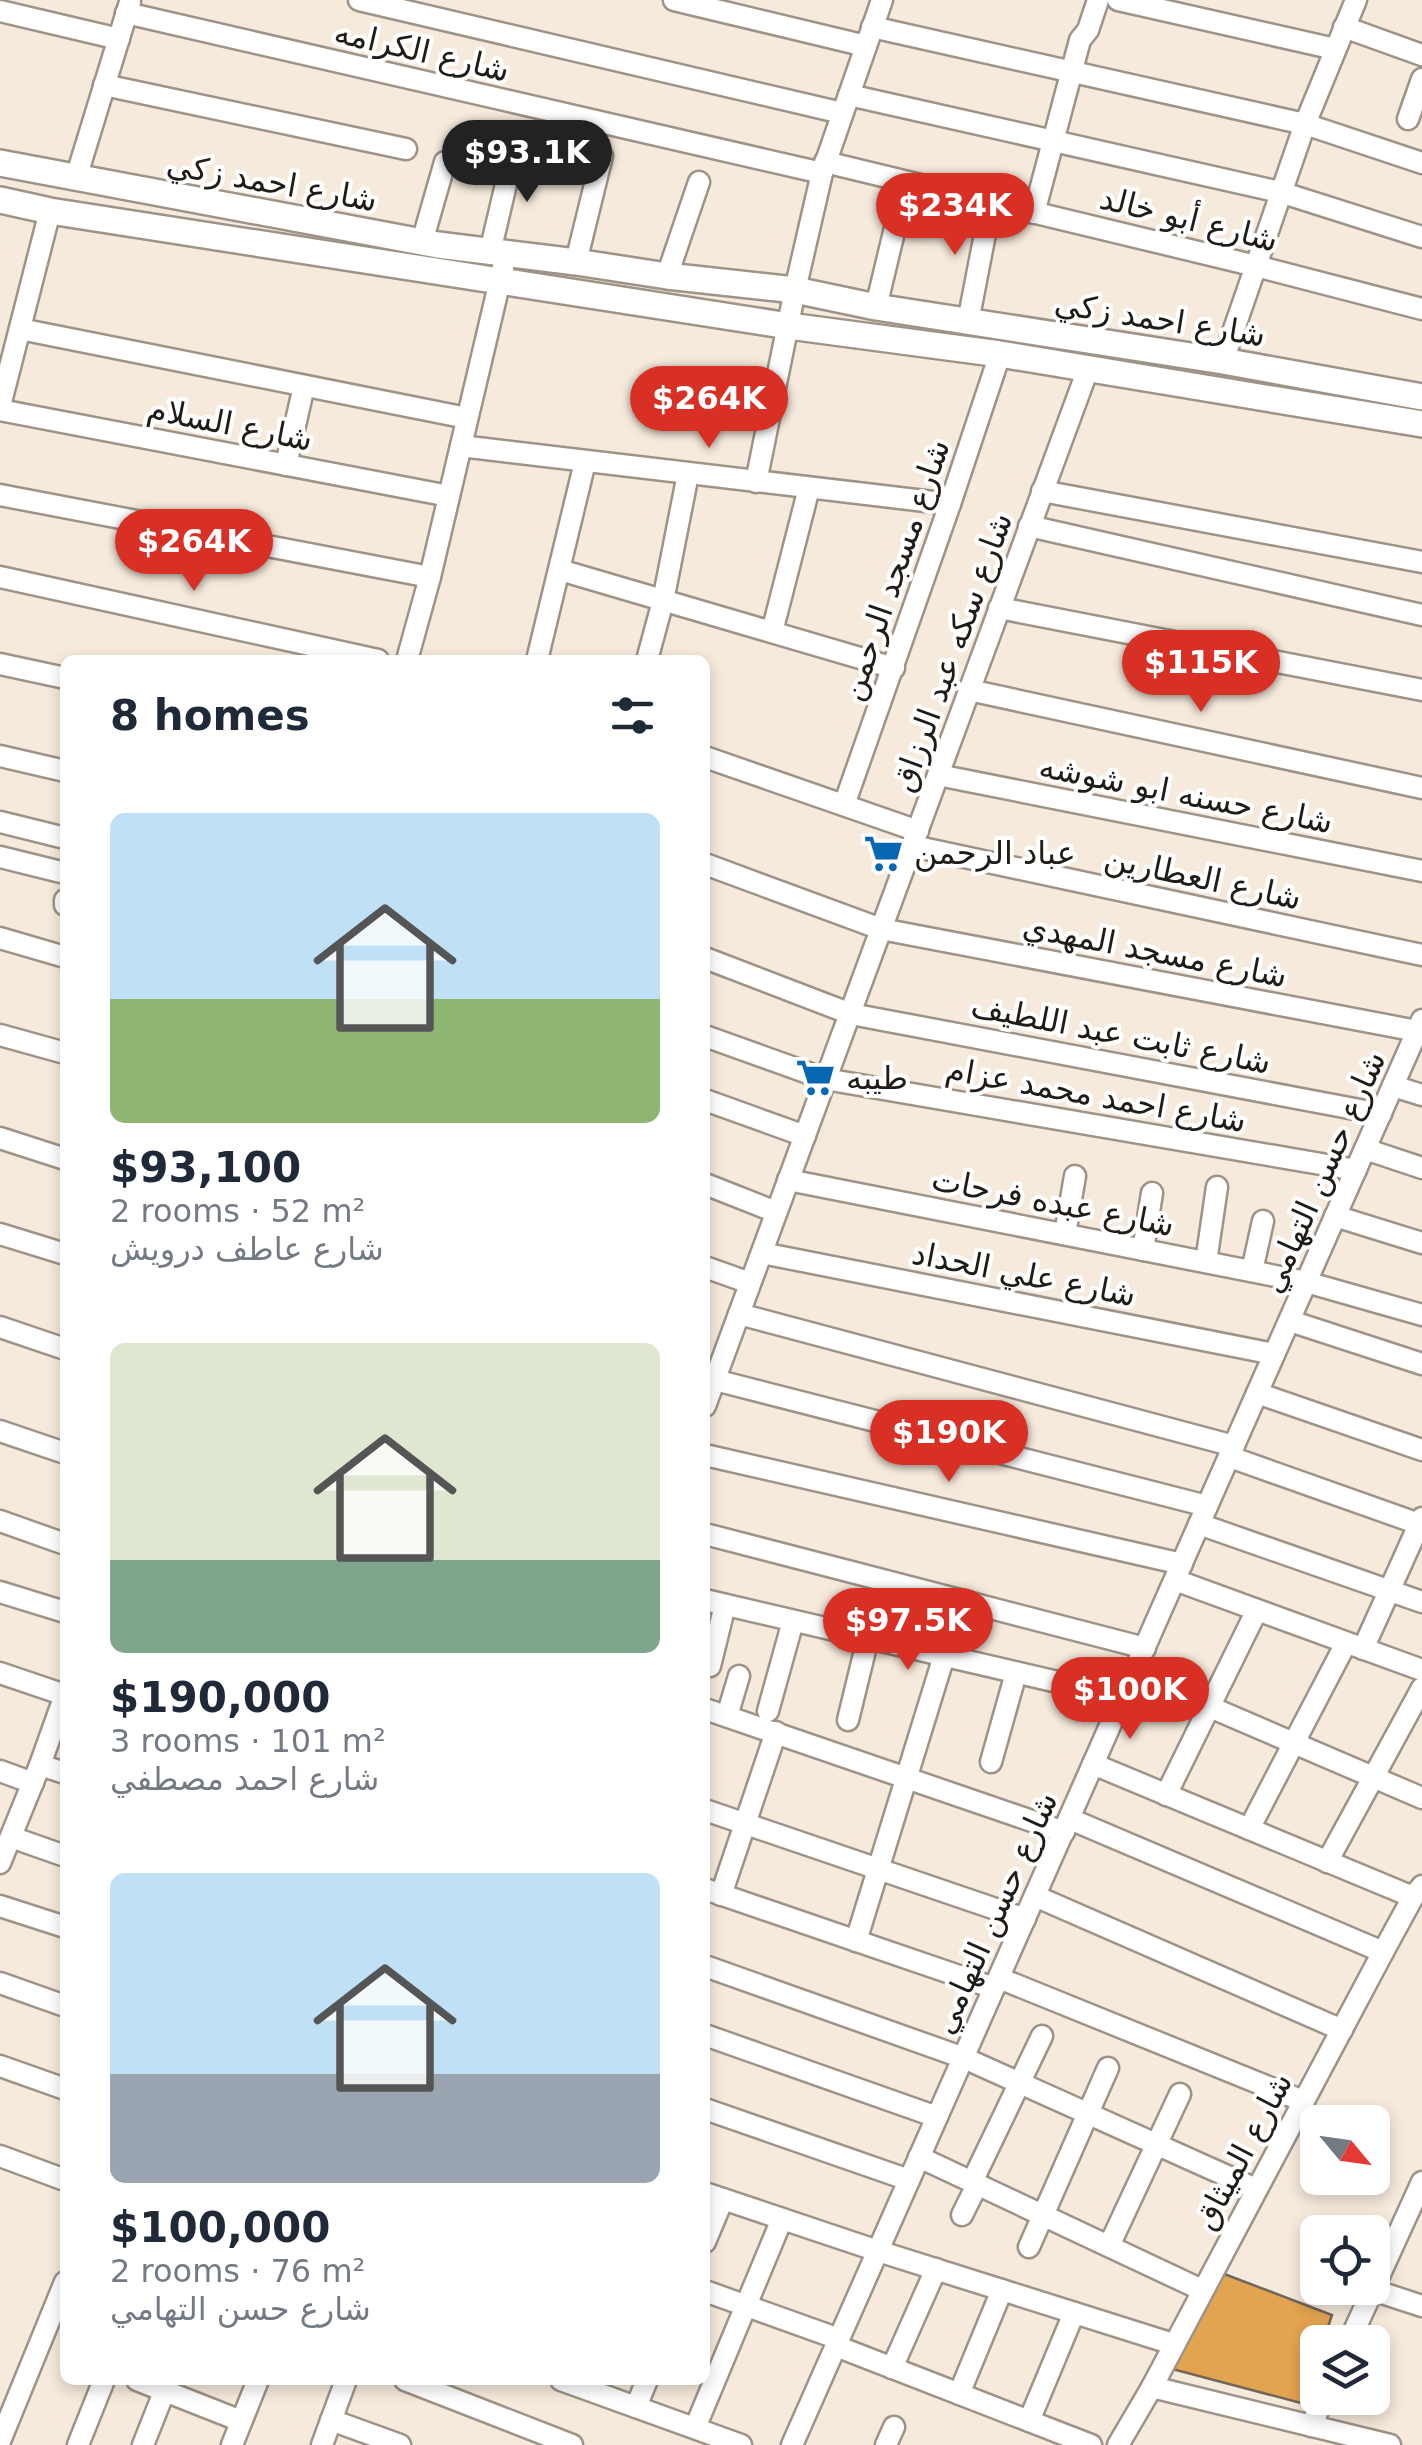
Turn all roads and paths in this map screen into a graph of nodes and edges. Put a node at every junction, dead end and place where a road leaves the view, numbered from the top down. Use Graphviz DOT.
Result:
graph roads {
  1 [pos="359,0"];
  2 [pos="674,0"];
  3 [pos="882,0"];
  4 [pos="1098,0"];
  5 [pos="1118,0"];
  6 [pos="1356,0"];
  7 [pos="128,7"];
  8 [pos="0,12"];
  9 [pos="1344,28"];
  10 [pos="869,37"];
  11 [pos="119,39"];
  12 [pos="1336,49"];
  13 [pos="1422,55"];
  14 [pos="1072,72"];
  15 [pos="1422,79"];
  16 [pos="104,86"];
  17 [pos="846,104"];
  18 [pos="1408,119"];
  19 [pos="1305,124"];
  20 [pos="1055,141"];
  21 [pos="515,146"];
  22 [pos="406,149"];
  23 [pos="602,156"];
  24 [pos="445,162"];
  25 [pos="0,163"];
  26 [pos="1422,163"];
  27 [pos="823,168"];
  28 [pos="76,178"];
  29 [pos="699,182"];
  30 [pos="906,182"];
  31 [pos="1280,192"];
  32 [pos="0,200"];
  33 [pos="992,202"];
  34 [pos="50,211"];
  35 [pos="1034,213"];
  36 [pos="1422,238"];
  37 [pos="422,242"];
  38 [pos="499,262"];
  39 [pos="576,262"];
  40 [pos="1256,266"];
  41 [pos="668,276"];
  42 [pos="795,290"];
  43 [pos="876,307"];
  44 [pos="1422,310"];
  45 [pos="968,322"];
  46 [pos="789,326"];
  47 [pos="20,329"];
  48 [pos="1000,354"];
  49 [pos="1223,360"];
  50 [pos="5,361"];
  51 [pos="1088,369"];
  52 [pos="304,386"];
  53 [pos="1422,397"];
  54 [pos="0,408"];
  55 [pos="468,418"];
  56 [pos="1422,424"];
  57 [pos="461,446"];
  58 [pos="585,462"];
  59 [pos="286,465"];
  60 [pos="688,474"];
  61 [pos="756,482"];
  62 [pos="809,488"];
  63 [pos="1042,491"];
  64 [pos="0,495"];
  65 [pos="449,496"];
  66 [pos="950,504"];
  67 [pos="1029,526"];
  68 [pos="1422,562"];
  69 [pos="560,570"];
  70 [pos="0,577"];
  71 [pos="430,577"];
  72 [pos="662,600"];
  73 [pos="999,608"];
  74 [pos="1422,614"];
  75 [pos="772,632"];
  76 [pos="355,655"];
  77 [pos="415,655"];
  78 [pos="539,655"];
  79 [pos="648,655"];
  80 [pos="0,664"];
  81 [pos="894,668"];
  82 [pos="60,677"];
  83 [pos="968,690"];
  84 [pos="1422,690"];
  85 [pos="0,756"];
  86 [pos="710,759"];
  87 [pos="60,770"];
  88 [pos="938,776"];
  89 [pos="1422,788"];
  90 [pos="844,805"];
  91 [pos="0,822"];
  92 [pos="60,837"];
  93 [pos="916,839"];
  94 [pos="0,857"];
  95 [pos="710,866"];
  96 [pos="1422,871"];
  97 [pos="60,872"];
  98 [pos="881,928"];
  99 [pos="0,938"];
  100 [pos="1422,955"];
  101 [pos="60,956"];
  102 [pos="710,960"];
  103 [pos="851,1014"];
  104 [pos="1420,1026"];
  105 [pos="0,1034"];
  106 [pos="710,1038"];
  107 [pos="60,1052"];
  108 [pos="826,1079"];
  109 [pos="1393,1086"];
  110 [pos="1422,1095"];
  111 [pos="710,1102"];
  112 [pos="1381,1114"];
  113 [pos="805,1136"];
  114 [pos="0,1138"];
  115 [pos="1365,1149"];
  116 [pos="60,1157"];
  117 [pos="1422,1168"];
  118 [pos="1356,1170"];
  119 [pos="1074,1176"];
  120 [pos="788,1180"];
  121 [pos="710,1186"];
  122 [pos="1217,1187"];
  123 [pos="1152,1194"];
  124 [pos="776,1212"];
  125 [pos="1336,1216"];
  126 [pos="1263,1221"];
  127 [pos="0,1234"];
  128 [pos="1065,1234"];
  129 [pos="1422,1243"];
  130 [pos="1143,1250"];
  131 [pos="60,1252"];
  132 [pos="762,1252"];
  133 [pos="1206,1262"];
  134 [pos="710,1269"];
  135 [pos="1252,1271"];
  136 [pos="1306,1282"];
  137 [pos="750,1283"];
  138 [pos="739,1314"];
  139 [pos="1422,1315"];
  140 [pos="1290,1321"];
  141 [pos="0,1327"];
  142 [pos="60,1347"];
  143 [pos="1274,1354"];
  144 [pos="1422,1364"];
  145 [pos="710,1389"];
  146 [pos="1257,1393"];
  147 [pos="710,1394"];
  148 [pos="0,1430"];
  149 [pos="1422,1450"];
  150 [pos="60,1451"];
  151 [pos="1232,1452"];
  152 [pos="710,1456"];
  153 [pos="1203,1515"];
  154 [pos="0,1521"];
  155 [pos="1421,1523"];
  156 [pos="710,1535"];
  157 [pos="60,1542"];
  158 [pos="1178,1572"];
  159 [pos="1390,1591"];
  160 [pos="0,1592"];
  161 [pos="948,1597"];
  162 [pos="1422,1602"];
  163 [pos="715,1603"];
  164 [pos="60,1610"];
  165 [pos="1257,1610"];
  166 [pos="793,1621"];
  167 [pos="868,1638"];
  168 [pos="1354,1646"];
  169 [pos="1145,1648"];
  170 [pos="940,1655"];
  171 [pos="710,1666"];
  172 [pos="1422,1670"];
  173 [pos="1016,1672"];
  174 [pos="0,1673"];
  175 [pos="1133,1674"];
  176 [pos="740,1676"];
  177 [pos="1422,1688"];
  178 [pos="60,1693"];
  179 [pos="1122,1697"];
  180 [pos="1209,1708"];
  181 [pos="60,1709"];
  182 [pos="710,1710"];
  183 [pos="768,1711"];
  184 [pos="727,1716"];
  185 [pos="848,1720"];
  186 [pos="776,1732"];
  187 [pos="1293,1744"];
  188 [pos="992,1762"];
  189 [pos="1093,1764"];
  190 [pos="0,1771"];
  191 [pos="36,1774"];
  192 [pos="60,1774"];
  193 [pos="1373,1777"];
  194 [pos="907,1778"];
  195 [pos="1166,1795"];
  196 [pos="1422,1798"];
  197 [pos="710,1812"];
  198 [pos="745,1824"];
  199 [pos="1067,1826"];
  200 [pos="1249,1829"];
  201 [pos="4,1848"];
  202 [pos="60,1855"];
  203 [pos="1327,1862"];
  204 [pos="878,1869"];
  205 [pos="713,1892"];
  206 [pos="1418,1892"];
  207 [pos="1035,1896"];
  208 [pos="0,1906"];
  209 [pos="1025,1919"];
  210 [pos="60,1925"];
  211 [pos="856,1941"];
  212 [pos="1383,1952"];
  213 [pos="710,1968"];
  214 [pos="0,1983"];
  215 [pos="996,1983"];
  216 [pos="60,2004"];
  217 [pos="1342,2030"];
  218 [pos="1042,2036"];
  219 [pos="710,2037"];
  220 [pos="964,2058"];
  221 [pos="0,2066"];
  222 [pos="1108,2068"];
  223 [pos="1019,2083"];
  224 [pos="60,2087"];
  225 [pos="1180,2094"];
  226 [pos="1304,2101"];
  227 [pos="710,2111"];
  228 [pos="1088,2114"];
  229 [pos="937,2117"];
  230 [pos="1156,2144"];
  231 [pos="0,2156"];
  232 [pos="919,2157"];
  233 [pos="60,2178"];
  234 [pos="909,2180"];
  235 [pos="1422,2182"];
  236 [pos="975,2183"];
  237 [pos="1256,2189"];
  238 [pos="714,2196"];
  239 [pos="1044,2214"];
  240 [pos="962,2215"];
  241 [pos="782,2219"];
  242 [pos="1029,2246"];
  243 [pos="1109,2246"];
  244 [pos="878,2251"];
  245 [pos="1390,2253"];
  246 [pos="936,2269"];
  247 [pos="1002,2290"];
  248 [pos="1202,2290"];
  249 [pos="710,2293"];
  250 [pos="60,2294"];
  251 [pos="1390,2296"];
  252 [pos="746,2306"];
  253 [pos="1422,2306"];
  254 [pos="1074,2313"];
  255 [pos="838,2343"];
  256 [pos="1173,2344"];
  257 [pos="892,2368"];
  258 [pos="102,2385"];
  259 [pos="166,2385"];
  260 [pos="256,2385"];
  261 [pos="344,2385"];
  262 [pos="419,2385"];
  263 [pos="577,2385"];
  264 [pos="645,2385"];
  265 [pos="1152,2386"];
  266 [pos="959,2394"];
  267 [pos="636,2407"];
  268 [pos="1316,2415"];
  269 [pos="331,2420"];
  270 [pos="1029,2421"];
  271 [pos="241,2422"];
  272 [pos="1311,2426"];
  273 [pos="695,2428"];
  274 [pos="0,2441"];
  275 [pos="78,2445"];
  276 [pos="143,2445"];
  277 [pos="232,2445"];
  278 [pos="322,2445"];
  279 [pos="400,2445"];
  280 [pos="572,2445"];
  281 [pos="741,2445"];
  282 [pos="792,2445"];
  283 [pos="1091,2445"];
  284 [pos="1118,2445"];
  285 [pos="1390,2445"];
  1 -- 17 [label="street"];
  2 -- 10 [label="street"];
  3 -- 10 [label="street"];
  4 -- 14 [label="street"];
  5 -- 12 [label="street"];
  6 -- 9 [label="street"];
  7 -- 11 [label="street"];
  7 -- 27 [label="street, شارع الكرامه"];
  8 -- 11 [label="street"];
  9 -- 12 [label="street"];
  9 -- 13 [label="street"];
  10 -- 14 [label="street"];
  10 -- 17 [label="street"];
  11 -- 16 [label="street"];
  12 -- 19 [label="street"];
  14 -- 19 [label="street"];
  14 -- 20 [label="street"];
  15 -- 18 [label="street"];
  16 -- 22 [label="street"];
  16 -- 28 [label="street"];
  17 -- 20 [label="street"];
  17 -- 27 [label="street"];
  19 -- 26 [label="street"];
  19 -- 31 [label="street"];
  20 -- 31 [label="street"];
  20 -- 35 [label="street"];
  21 -- 38 [label="street"];
  23 -- 39 [label="street"];
  24 -- 37 [label="street"];
  25 -- 28 [label="street, شارع احمد زكي"];
  27 -- 30 [label="street, شارع أبو خالد"];
  27 -- 42 [label="street"];
  28 -- 37 [label="street, شارع احمد زكي"];
  29 -- 41 [label="street"];
  30 -- 33 [label="street, شارع أبو خالد"];
  30 -- 43 [label="street"];
  31 -- 36 [label="street"];
  31 -- 40 [label="street"];
  32 -- 34 [label="street, شارع احمد زكي"];
  33 -- 35 [label="street, شارع أبو خالد"];
  33 -- 45 [label="street"];
  34 -- 38 [label="street, شارع احمد زكي"];
  34 -- 47 [label="street"];
  35 -- 40 [label="street, شارع أبو خالد"];
  37 -- 38 [label="street, شارع احمد زكي"];
  38 -- 39 [label="street, شارع احمد زكي"];
  38 -- 46 [label="street, شارع احمد زكي"];
  38 -- 55 [label="street"];
  39 -- 41 [label="street, شارع احمد زكي"];
  40 -- 44 [label="street, شارع أبو خالد"];
  40 -- 49 [label="street"];
  41 -- 42 [label="street, شارع احمد زكي"];
  42 -- 43 [label="street, شارع احمد زكي"];
  42 -- 46 [label="street"];
  43 -- 45 [label="street, شارع احمد زكي"];
  45 -- 49 [label="street, شارع احمد زكي"];
  46 -- 48 [label="street, شارع احمد زكي"];
  46 -- 61 [label="street"];
  47 -- 50 [label="street"];
  47 -- 52 [label="street"];
  48 -- 51 [label="street, شارع احمد زكي"];
  48 -- 66 [label="street, شارع مسجد الرحمن"];
  49 -- 53 [label="street, شارع احمد زكي"];
  50 -- 54 [label="street"];
  51 -- 56 [label="street, شارع احمد زكي"];
  51 -- 63 [label="street, شارع سكه عبد الرزاق"];
  52 -- 55 [label="street"];
  52 -- 59 [label="street"];
  54 -- 59 [label="street, شارع السلام"];
  55 -- 57 [label="street"];
  57 -- 58 [label="street"];
  57 -- 65 [label="street"];
  58 -- 60 [label="street"];
  58 -- 69 [label="street"];
  59 -- 65 [label="street, شارع السلام"];
  60 -- 61 [label="street"];
  60 -- 72 [label="street"];
  61 -- 62 [label="street"];
  62 -- 66 [label="street"];
  62 -- 75 [label="street"];
  63 -- 67 [label="street, شارع سكه عبد الرزاق"];
  63 -- 68 [label="street"];
  64 -- 71 [label="street"];
  65 -- 71 [label="street"];
  66 -- 81 [label="street, شارع مسجد الرحمن"];
  67 -- 73 [label="street, شارع سكه عبد الرزاق"];
  67 -- 74 [label="street"];
  69 -- 72 [label="street"];
  69 -- 78 [label="street"];
  70 -- 76 [label="street"];
  71 -- 77 [label="street"];
  72 -- 75 [label="street"];
  72 -- 79 [label="street"];
  73 -- 83 [label="street, شارع سكه عبد الرزاق"];
  73 -- 84 [label="street"];
  75 -- 81 [label="street"];
  80 -- 82 [label="street"];
  81 -- 90 [label="street, شارع مسجد الرحمن"];
  83 -- 88 [label="street, شارع سكه عبد الرزاق"];
  83 -- 89 [label="street"];
  85 -- 87 [label="street"];
  86 -- 90 [label="street, شارع العطارين"];
  88 -- 93 [label="street, شارع سكه عبد الرزاق"];
  88 -- 96 [label="street, شارع حسنه ابو شوشه"];
  90 -- 93 [label="street, شارع العطارين"];
  91 -- 92 [label="street"];
  93 -- 98 [label="street, شارع سكه عبد الرزاق"];
  93 -- 100 [label="street, شارع العطارين"];
  94 -- 97 [label="street"];
  95 -- 98 [label="street, شارع مسجد المهدي"];
  98 -- 103 [label="street, شارع سكه عبد الرزاق"];
  98 -- 104 [label="street, شارع مسجد المهدي"];
  99 -- 101 [label="street"];
  102 -- 103 [label="street, شارع ثابت عبد اللطيف"];
  103 -- 108 [label="street, شارع سكه عبد الرزاق"];
  103 -- 112 [label="street, شارع ثابت عبد اللطيف"];
  104 -- 109 [label="street, شارع حسن التهامي"];
  105 -- 107 [label="street"];
  106 -- 108 [label="street, شارع احمد محمد عزام"];
  108 -- 113 [label="street, شارع سكه عبد الرزاق"];
  108 -- 118 [label="street, شارع احمد محمد عزام"];
  109 -- 110 [label="street"];
  109 -- 112 [label="street, شارع حسن التهامي"];
  111 -- 113 [label="street"];
  112 -- 115 [label="street, شارع حسن التهامي"];
  113 -- 120 [label="street, شارع سكه عبد الرزاق"];
  114 -- 116 [label="street"];
  115 -- 117 [label="street"];
  115 -- 118 [label="street, شارع حسن التهامي"];
  118 -- 125 [label="street, شارع حسن التهامي"];
  119 -- 128 [label="street"];
  120 -- 124 [label="street, شارع سكه عبد الرزاق"];
  120 -- 128 [label="street, شارع عبده فرحات"];
  121 -- 124 [label="street"];
  122 -- 133 [label="street"];
  123 -- 130 [label="street"];
  124 -- 132 [label="street, شارع سكه عبد الرزاق"];
  125 -- 129 [label="street"];
  125 -- 136 [label="street, شارع حسن التهامي"];
  126 -- 135 [label="street"];
  127 -- 131 [label="street"];
  128 -- 130 [label="street, شارع عبده فرحات"];
  130 -- 133 [label="street, شارع عبده فرحات"];
  132 -- 137 [label="street, شارع سكه عبد الرزاق"];
  132 -- 143 [label="street, شارع علي الحداد"];
  133 -- 135 [label="street, شارع عبده فرحات"];
  134 -- 137 [label="street"];
  135 -- 136 [label="street, شارع عبده فرحات"];
  136 -- 139 [label="street, شارع عبده فرحات"];
  136 -- 140 [label="street, شارع حسن التهامي"];
  137 -- 138 [label="street, شارع سكه عبد الرزاق"];
  138 -- 145 [label="street, شارع سكه عبد الرزاق"];
  138 -- 151 [label="street"];
  140 -- 143 [label="street, شارع حسن التهامي"];
  140 -- 144 [label="street"];
  141 -- 142 [label="street"];
  143 -- 146 [label="street, شارع حسن التهامي"];
  146 -- 149 [label="street"];
  146 -- 151 [label="street, شارع حسن التهامي"];
  147 -- 153 [label="street"];
  148 -- 150 [label="street"];
  151 -- 153 [label="street, شارع حسن التهامي"];
  151 -- 155 [label="street"];
  152 -- 158 [label="street"];
  153 -- 158 [label="street, شارع حسن التهامي"];
  153 -- 159 [label="street"];
  154 -- 157 [label="street"];
  155 -- 159 [label="street"];
  156 -- 161 [label="street"];
  158 -- 165 [label="street"];
  158 -- 169 [label="street, شارع حسن التهامي"];
  159 -- 162 [label="street"];
  159 -- 168 [label="street"];
  160 -- 164 [label="street"];
  161 -- 169 [label="street"];
  161 -- 170 [label="street"];
  163 -- 166 [label="street"];
  163 -- 171 [label="street"];
  165 -- 168 [label="street"];
  165 -- 180 [label="street"];
  166 -- 167 [label="street"];
  166 -- 183 [label="street"];
  167 -- 170 [label="street"];
  167 -- 185 [label="street"];
  168 -- 172 [label="street"];
  168 -- 187 [label="street"];
  169 -- 175 [label="street, شارع حسن التهامي"];
  170 -- 173 [label="street"];
  170 -- 194 [label="street"];
  173 -- 179 [label="street"];
  173 -- 188 [label="street"];
  174 -- 178 [label="street"];
  175 -- 179 [label="street, شارع حسن التهامي"];
  175 -- 180 [label="street"];
  176 -- 184 [label="street"];
  177 -- 193 [label="street"];
  179 -- 189 [label="street, شارع حسن التهامي"];
  180 -- 187 [label="street"];
  180 -- 195 [label="street"];
  181 -- 191 [label="street"];
  182 -- 184 [label="street"];
  184 -- 186 [label="street"];
  186 -- 194 [label="street"];
  186 -- 198 [label="street"];
  187 -- 193 [label="street"];
  187 -- 200 [label="street"];
  189 -- 195 [label="street"];
  189 -- 199 [label="street, شارع حسن التهامي"];
  190 -- 191 [label="street"];
  191 -- 192 [label="street"];
  191 -- 201 [label="street"];
  193 -- 196 [label="street"];
  193 -- 203 [label="street"];
  194 -- 199 [label="street"];
  194 -- 204 [label="street"];
  195 -- 200 [label="street"];
  197 -- 198 [label="street"];
  198 -- 204 [label="street"];
  198 -- 205 [label="street"];
  199 -- 207 [label="street, شارع حسن التهامي"];
  199 -- 212 [label="street"];
  200 -- 203 [label="street"];
  201 -- 202 [label="street"];
  203 -- 206 [label="street"];
  204 -- 209 [label="street"];
  204 -- 211 [label="street"];
  205 -- 211 [label="street"];
  206 -- 212 [label="street, شارع الميثاق"];
  207 -- 209 [label="street, شارع حسن التهامي"];
  207 -- 217 [label="street"];
  208 -- 210 [label="street"];
  209 -- 215 [label="street, شارع حسن التهامي"];
  211 -- 215 [label="street"];
  212 -- 217 [label="street, شارع الميثاق"];
  213 -- 220 [label="street"];
  214 -- 216 [label="street"];
  215 -- 220 [label="street, شارع حسن التهامي"];
  215 -- 226 [label="street"];
  217 -- 226 [label="street, شارع الميثاق"];
  218 -- 223 [label="street"];
  219 -- 229 [label="street"];
  220 -- 223 [label="street"];
  220 -- 229 [label="street, شارع حسن التهامي"];
  221 -- 224 [label="street"];
  222 -- 228 [label="street"];
  223 -- 228 [label="street"];
  223 -- 236 [label="street"];
  225 -- 230 [label="street"];
  226 -- 237 [label="street, شارع الميثاق"];
  227 -- 234 [label="street"];
  228 -- 230 [label="street"];
  228 -- 239 [label="street"];
  229 -- 232 [label="street, شارع حسن التهامي"];
  230 -- 237 [label="street"];
  230 -- 243 [label="street"];
  231 -- 233 [label="street"];
  232 -- 234 [label="street, شارع حسن التهامي"];
  232 -- 236 [label="street"];
  234 -- 244 [label="street, شارع حسن التهامي"];
  235 -- 245 [label="street"];
  236 -- 239 [label="street"];
  236 -- 240 [label="street"];
  237 -- 248 [label="street, شارع الميثاق"];
  238 -- 241 [label="street"];
  239 -- 242 [label="street"];
  239 -- 243 [label="street"];
  241 -- 244 [label="street"];
  241 -- 252 [label="street"];
  243 -- 248 [label="street"];
  244 -- 246 [label="street"];
  244 -- 255 [label="street, شارع حسن التهامي"];
  246 -- 247 [label="street"];
  246 -- 257 [label="street"];
  247 -- 254 [label="street"];
  247 -- 266 [label="street"];
  248 -- 256 [label="street, شارع الميثاق"];
  249 -- 252 [label="street"];
  250 -- 274 [label="street"];
  251 -- 253 [label="street"];
  252 -- 255 [label="street"];
  252 -- 273 [label="street"];
  254 -- 256 [label="street"];
  254 -- 270 [label="street"];
  255 -- 257 [label="street"];
  255 -- 282 [label="street, شارع حسن التهامي"];
  256 -- 265 [label="street, شارع الميثاق"];
  257 -- 266 [label="street"];
  258 -- 275 [label="street"];
  259 -- 271 [label="street"];
  259 -- 276 [label="street"];
  260 -- 271 [label="street"];
  261 -- 269 [label="street"];
  262 -- 280 [label="street"];
  263 -- 267 [label="street"];
  264 -- 267 [label="street"];
  265 -- 272 [label="street"];
  265 -- 284 [label="street, شارع الميثاق"];
  266 -- 270 [label="street"];
  267 -- 273 [label="street"];
  268 -- 272 [label="street"];
  269 -- 278 [label="street"];
  269 -- 279 [label="street"];
  270 -- 283 [label="street"];
  271 -- 277 [label="street"];
  272 -- 285 [label="street"];
  273 -- 281 [label="street"];
}
